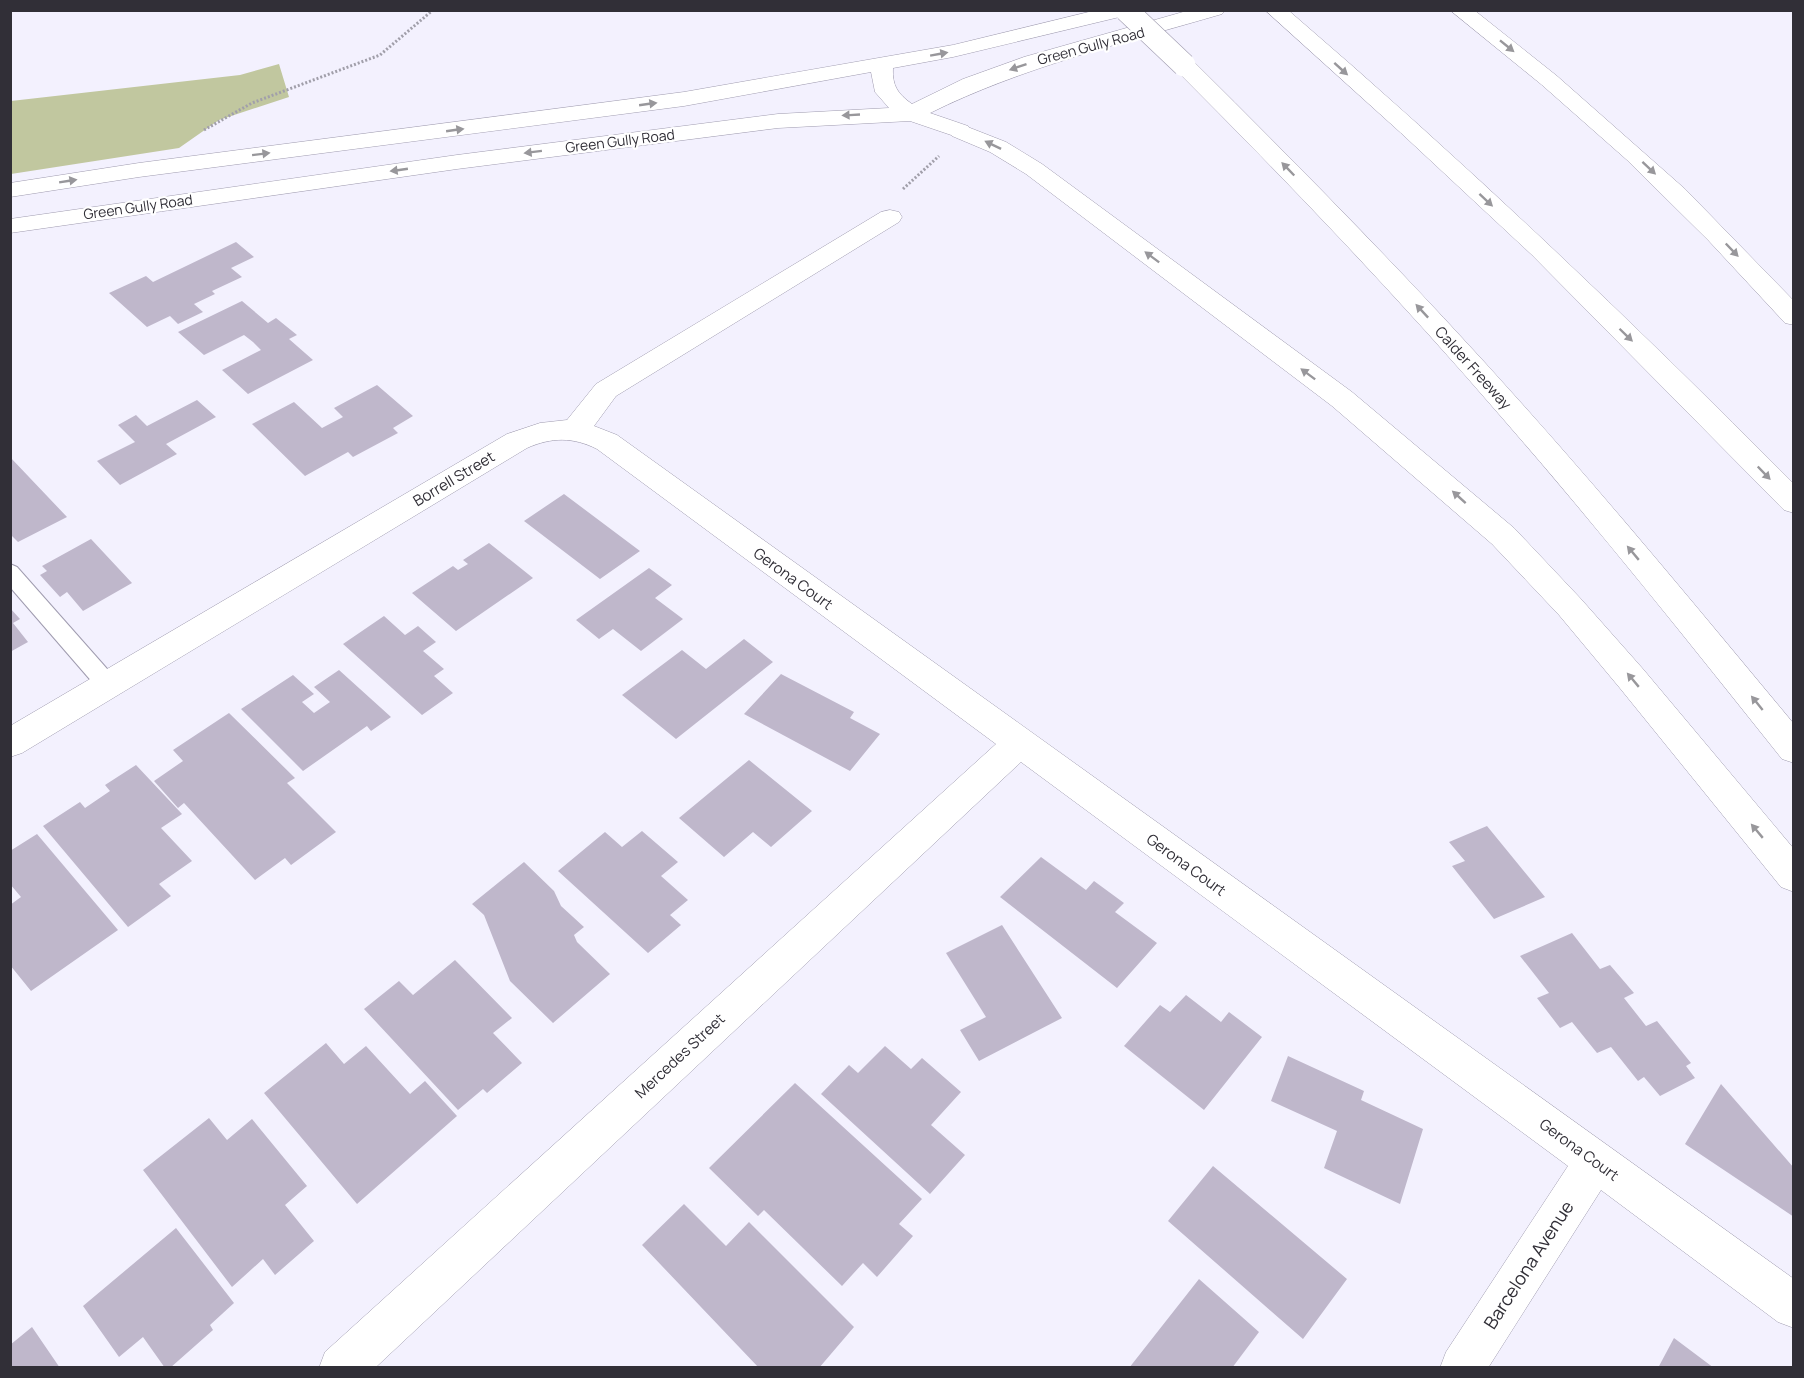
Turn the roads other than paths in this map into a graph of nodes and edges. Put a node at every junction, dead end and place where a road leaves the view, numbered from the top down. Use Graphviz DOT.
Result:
graph roads {
  1 [pos="1126,10"];
  2 [pos="1215,10"];
  3 [pos="1275,10"];
  4 [pos="1460,10"];
  5 [pos="882,64"];
  6 [pos="910,114"];
  7 [pos="10,190"];
  8 [pos="890,217"];
  9 [pos="10,226"];
  10 [pos="1794,317"];
  11 [pos="575,429"];
  12 [pos="1794,503"];
  13 [pos="10,572"];
  14 [pos="108,685"];
  15 [pos="10,743"];
  16 [pos="1018,744"];
  17 [pos="1794,749"];
  18 [pos="1794,876"];
  19 [pos="1595,1162"];
  20 [pos="1794,1306"];
  21 [pos="341,1368"];
  22 [pos="1462,1368"];
  5 -- 1 [label="main road, Green Gully Road, one-way"];
  17 -- 1 [label="main road, Calder Freeway, one-way, bridge"];
  2 -- 6 [label="main road, Green Gully Road, one-way"];
  3 -- 12 [label="main road, one-way"];
  4 -- 10 [label="main road, one-way"];
  5 -- 6 [label="main road"];
  7 -- 5 [label="main road, Green Gully Road, one-way"];
  6 -- 9 [label="main road, Green Gully Road, one-way"];
  18 -- 6 [label="main road, one-way"];
  8 -- 11 [label="main road"];
  11 -- 14 [label="main road, Borrell Street"];
  11 -- 16 [label="main road, Gerona Court"];
  13 -- 14 [label="lane"];
  14 -- 15 [label="main road, Borrell Street"];
  16 -- 19 [label="main road, Gerona Court"];
  16 -- 21 [label="main road, Mercedes Street"];
  19 -- 20 [label="main road, Gerona Court"];
  19 -- 22 [label="main road, Barcelona Avenue"];
}
